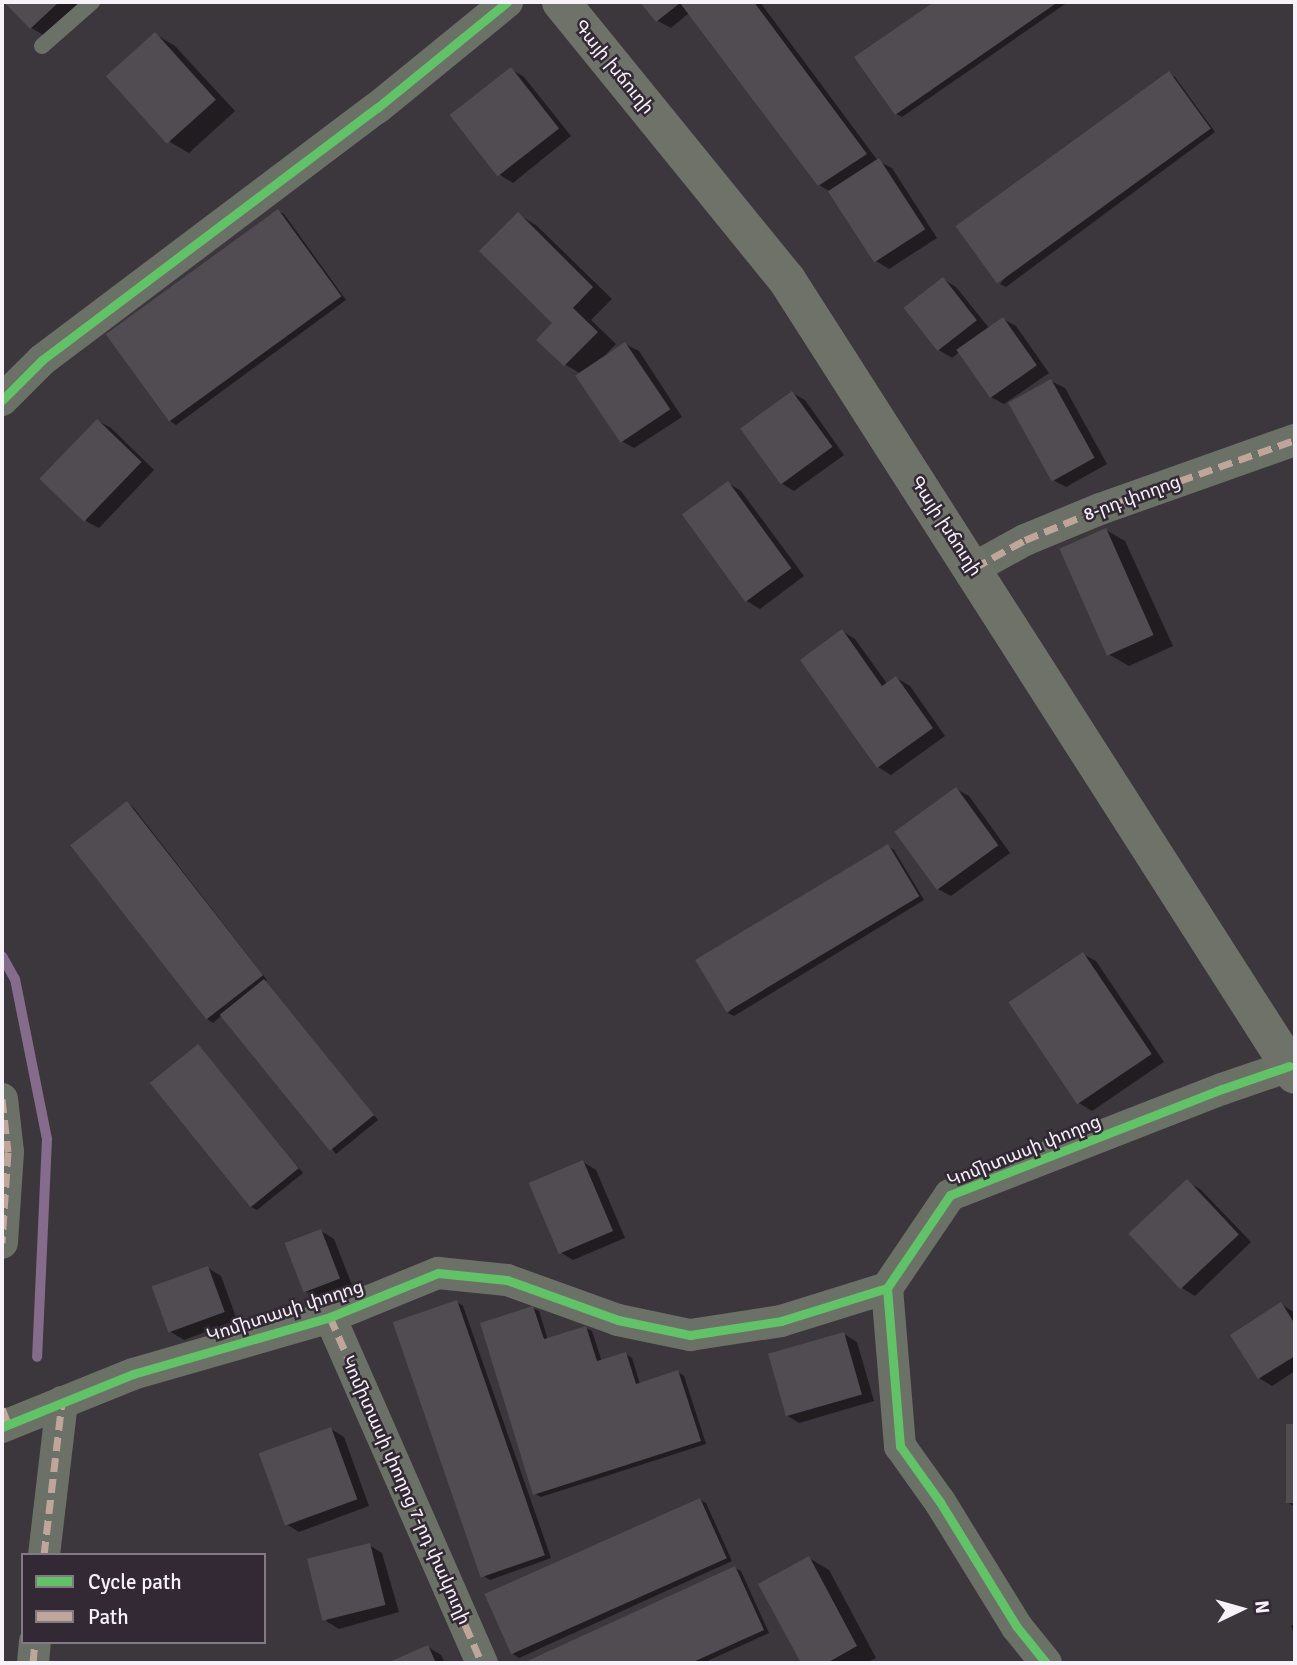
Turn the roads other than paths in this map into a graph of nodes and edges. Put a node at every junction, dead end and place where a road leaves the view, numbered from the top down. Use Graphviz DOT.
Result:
graph roads {
  1 [pos="92,2"];
  2 [pos="507,2"];
  3 [pos="561,2"];
  4 [pos="42,46"];
  5 [pos="2,400"];
  6 [pos="1295,440"];
  7 [pos="974,568"];
  8 [pos="1292,1071"];
  9 [pos="2,1099"];
  10 [pos="2,1243"];
  11 [pos="887,1288"];
  12 [pos="330,1317"];
  13 [pos="62,1402"];
  14 [pos="4,1420"];
  15 [pos="44,1553"];
  16 [pos="35,1644"];
  17 [pos="33,1663"];
  18 [pos="482,1663"];
  19 [pos="1046,1663"];
  1 -- 4 [label="lane"];
  2 -- 5 [label="street"];
  3 -- 7 [label="main road, Գայի խճուղի"];
  6 -- 7 [label="street, 8-րդ փողոց"];
  7 -- 8 [label="main road, Գայի խճուղի"];
  8 -- 11 [label="street, Կոմիտասի փողոց"];
  9 -- 10 [label="street"];
  11 -- 12 [label="street, Կոմիտասի փողոց"];
  11 -- 19 [label="street"];
  12 -- 13 [label="street, Կոմիտասի փողոց"];
  12 -- 18 [label="street, Կոմիտասի փողոց 7-րդ փակուղի"];
  13 -- 14 [label="street, Կոմիտասի փողոց"];
  13 -- 15 [label="street"];
  16 -- 17 [label="street"];
}
